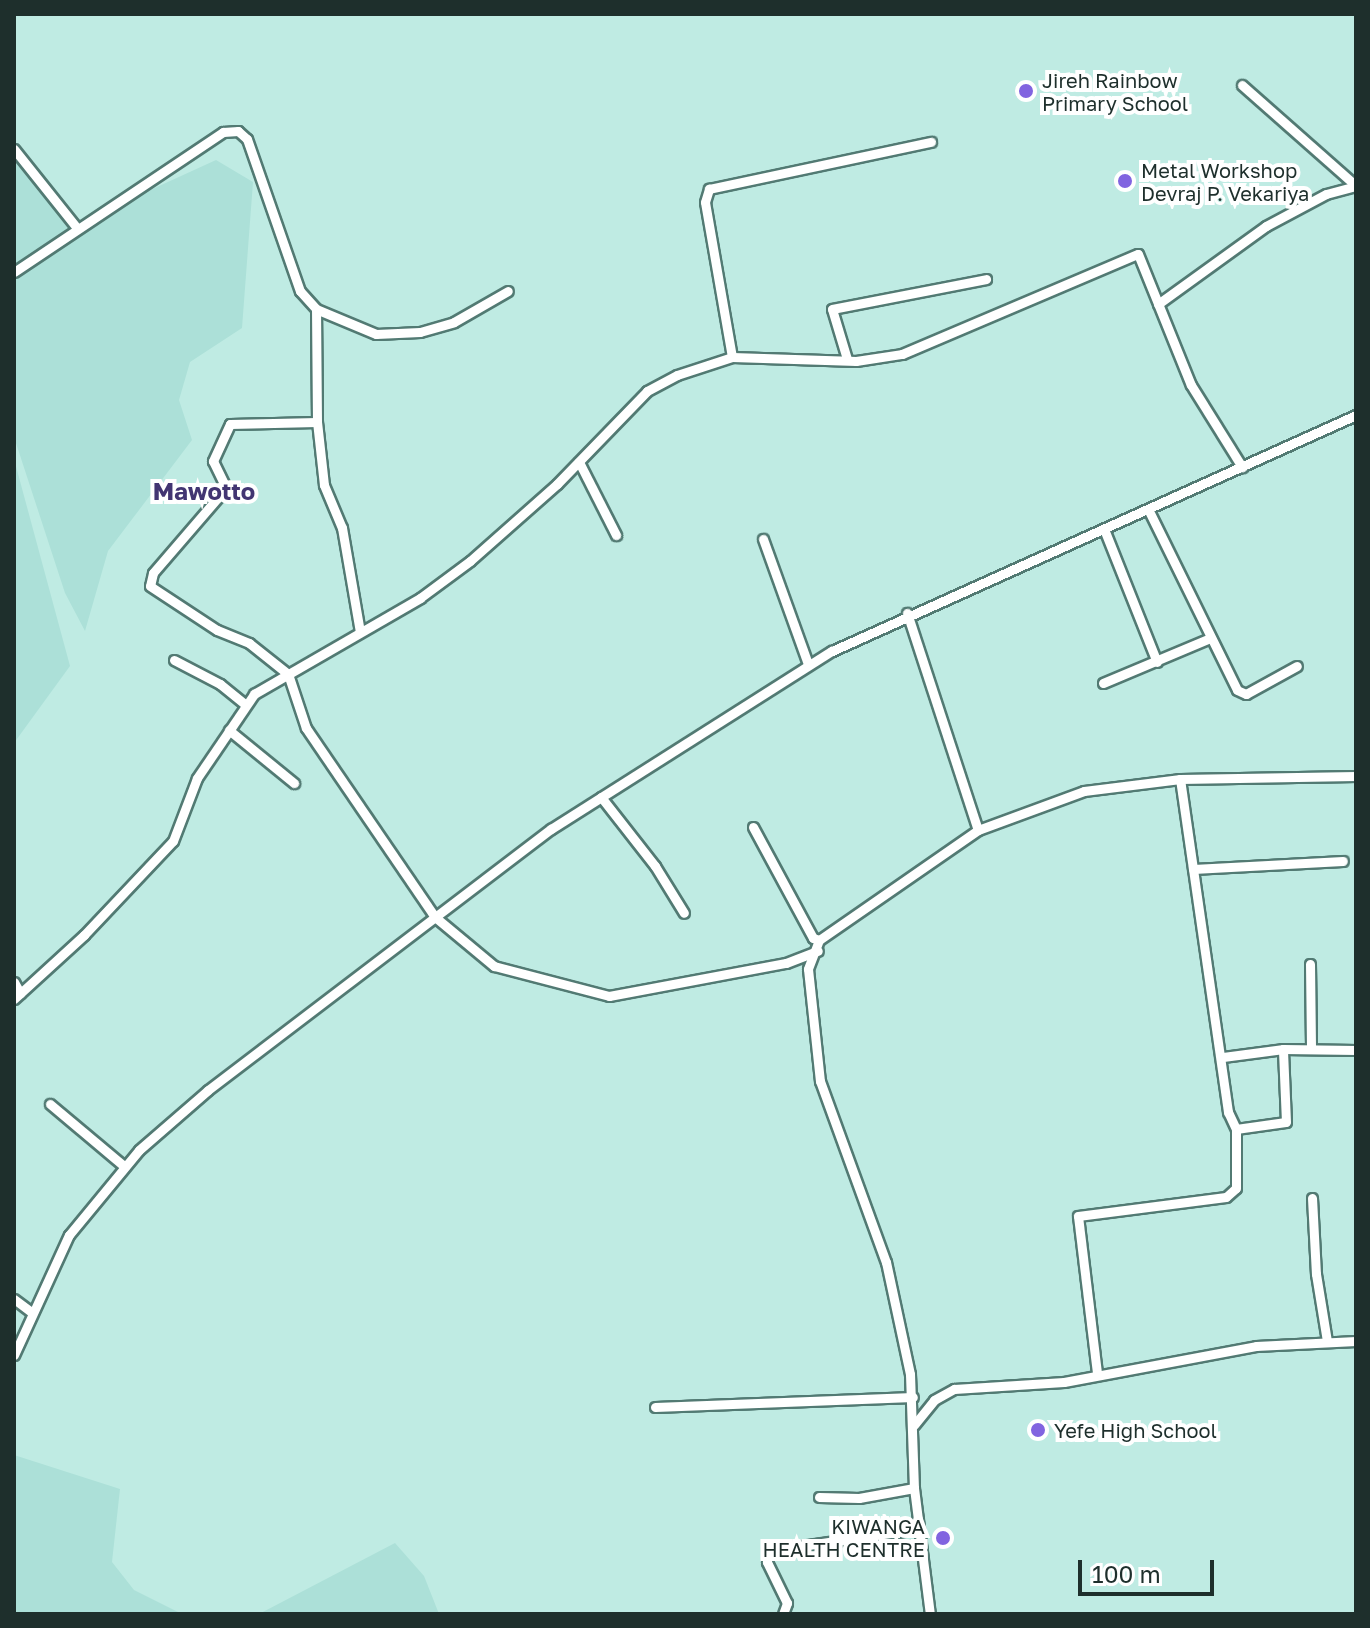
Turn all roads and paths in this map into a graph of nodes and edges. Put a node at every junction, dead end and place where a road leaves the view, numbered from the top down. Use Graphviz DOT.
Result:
graph roads {
  1 [pos="1242,85"];
  2 [pos="931,142"];
  3 [pos="14,149"];
  4 [pos="1356,186"];
  5 [pos="77,228"];
  6 [pos="14,272"];
  7 [pos="986,279"];
  8 [pos="508,291"];
  9 [pos="1158,304"];
  10 [pos="316,309"];
  11 [pos="732,357"];
  12 [pos="847,359"];
  13 [pos="1356,415"];
  14 [pos="317,422"];
  15 [pos="579,462"];
  16 [pos="1242,467"];
  17 [pos="1149,511"];
  18 [pos="1104,529"];
  19 [pos="616,535"];
  20 [pos="763,539"];
  21 [pos="907,613"];
  22 [pos="360,632"];
  23 [pos="1210,638"];
  24 [pos="174,660"];
  25 [pos="1157,662"];
  26 [pos="808,664"];
  27 [pos="1297,666"];
  28 [pos="288,674"];
  29 [pos="1103,683"];
  30 [pos="246,705"];
  31 [pos="229,730"];
  32 [pos="1356,776"];
  33 [pos="1180,779"];
  34 [pos="294,783"];
  35 [pos="601,797"];
  36 [pos="753,827"];
  37 [pos="978,830"];
  38 [pos="1343,861"];
  39 [pos="1193,869"];
  40 [pos="684,913"];
  41 [pos="435,917"];
  42 [pos="819,940"];
  43 [pos="818,951"];
  44 [pos="1310,964"];
  45 [pos="14,982"];
  46 [pos="17,996"];
  47 [pos="1311,1048"];
  48 [pos="1283,1049"];
  49 [pos="1356,1050"];
  50 [pos="1223,1057"];
  51 [pos="50,1104"];
  52 [pos="1236,1129"];
  53 [pos="124,1166"];
  54 [pos="1312,1198"];
  55 [pos="14,1299"];
  56 [pos="31,1312"];
  57 [pos="1327,1341"];
  58 [pos="1356,1341"];
  59 [pos="14,1355"];
  60 [pos="1097,1373"];
  61 [pos="913,1397"];
  62 [pos="655,1407"];
  63 [pos="914,1425"];
  64 [pos="914,1488"];
  65 [pos="819,1497"];
  66 [pos="917,1529"];
  67 [pos="783,1614"];
  68 [pos="930,1614"];
  1 -- 4 [label="street"];
  2 -- 11 [label="street"];
  3 -- 5 [label="street"];
  4 -- 9 [label="street"];
  5 -- 6 [label="street"];
  5 -- 10 [label="street"];
  7 -- 12 [label="street"];
  8 -- 10 [label="street"];
  9 -- 12 [label="street"];
  9 -- 16 [label="street"];
  10 -- 14 [label="street"];
  11 -- 12 [label="street"];
  11 -- 15 [label="street"];
  13 -- 16 [label="street"];
  14 -- 22 [label="street"];
  14 -- 28 [label="street"];
  15 -- 19 [label="street"];
  15 -- 22 [label="street"];
  16 -- 17 [label="street"];
  17 -- 18 [label="street"];
  17 -- 23 [label="street"];
  18 -- 21 [label="street"];
  18 -- 25 [label="street"];
  20 -- 26 [label="street"];
  21 -- 26 [label="street"];
  21 -- 37 [label="street"];
  22 -- 28 [label="street"];
  23 -- 25 [label="street"];
  23 -- 27 [label="street"];
  24 -- 30 [label="street"];
  25 -- 29 [label="street"];
  26 -- 35 [label="street"];
  28 -- 30 [label="street"];
  28 -- 41 [label="street"];
  30 -- 31 [label="street"];
  31 -- 34 [label="street"];
  31 -- 46 [label="street"];
  32 -- 33 [label="street"];
  33 -- 37 [label="street"];
  33 -- 39 [label="street"];
  35 -- 40 [label="street"];
  35 -- 41 [label="street"];
  36 -- 42 [label="street"];
  37 -- 42 [label="street"];
  38 -- 39 [label="street"];
  39 -- 50 [label="street"];
  41 -- 43 [label="street"];
  41 -- 53 [label="street"];
  42 -- 43 [label="street"];
  43 -- 61 [label="street"];
  44 -- 47 [label="street"];
  45 -- 46 [label="street"];
  47 -- 48 [label="street"];
  47 -- 49 [label="street"];
  48 -- 50 [label="street"];
  48 -- 52 [label="street"];
  50 -- 52 [label="street"];
  51 -- 53 [label="street"];
  52 -- 60 [label="street"];
  53 -- 56 [label="street"];
  54 -- 57 [label="street"];
  55 -- 56 [label="street"];
  56 -- 59 [label="street"];
  57 -- 58 [label="street"];
  57 -- 60 [label="street"];
  60 -- 63 [label="street"];
  61 -- 62 [label="street"];
  61 -- 63 [label="street"];
  63 -- 64 [label="street"];
  64 -- 65 [label="street"];
  64 -- 66 [label="street"];
  66 -- 67 [label="street"];
  66 -- 68 [label="street"];
}
